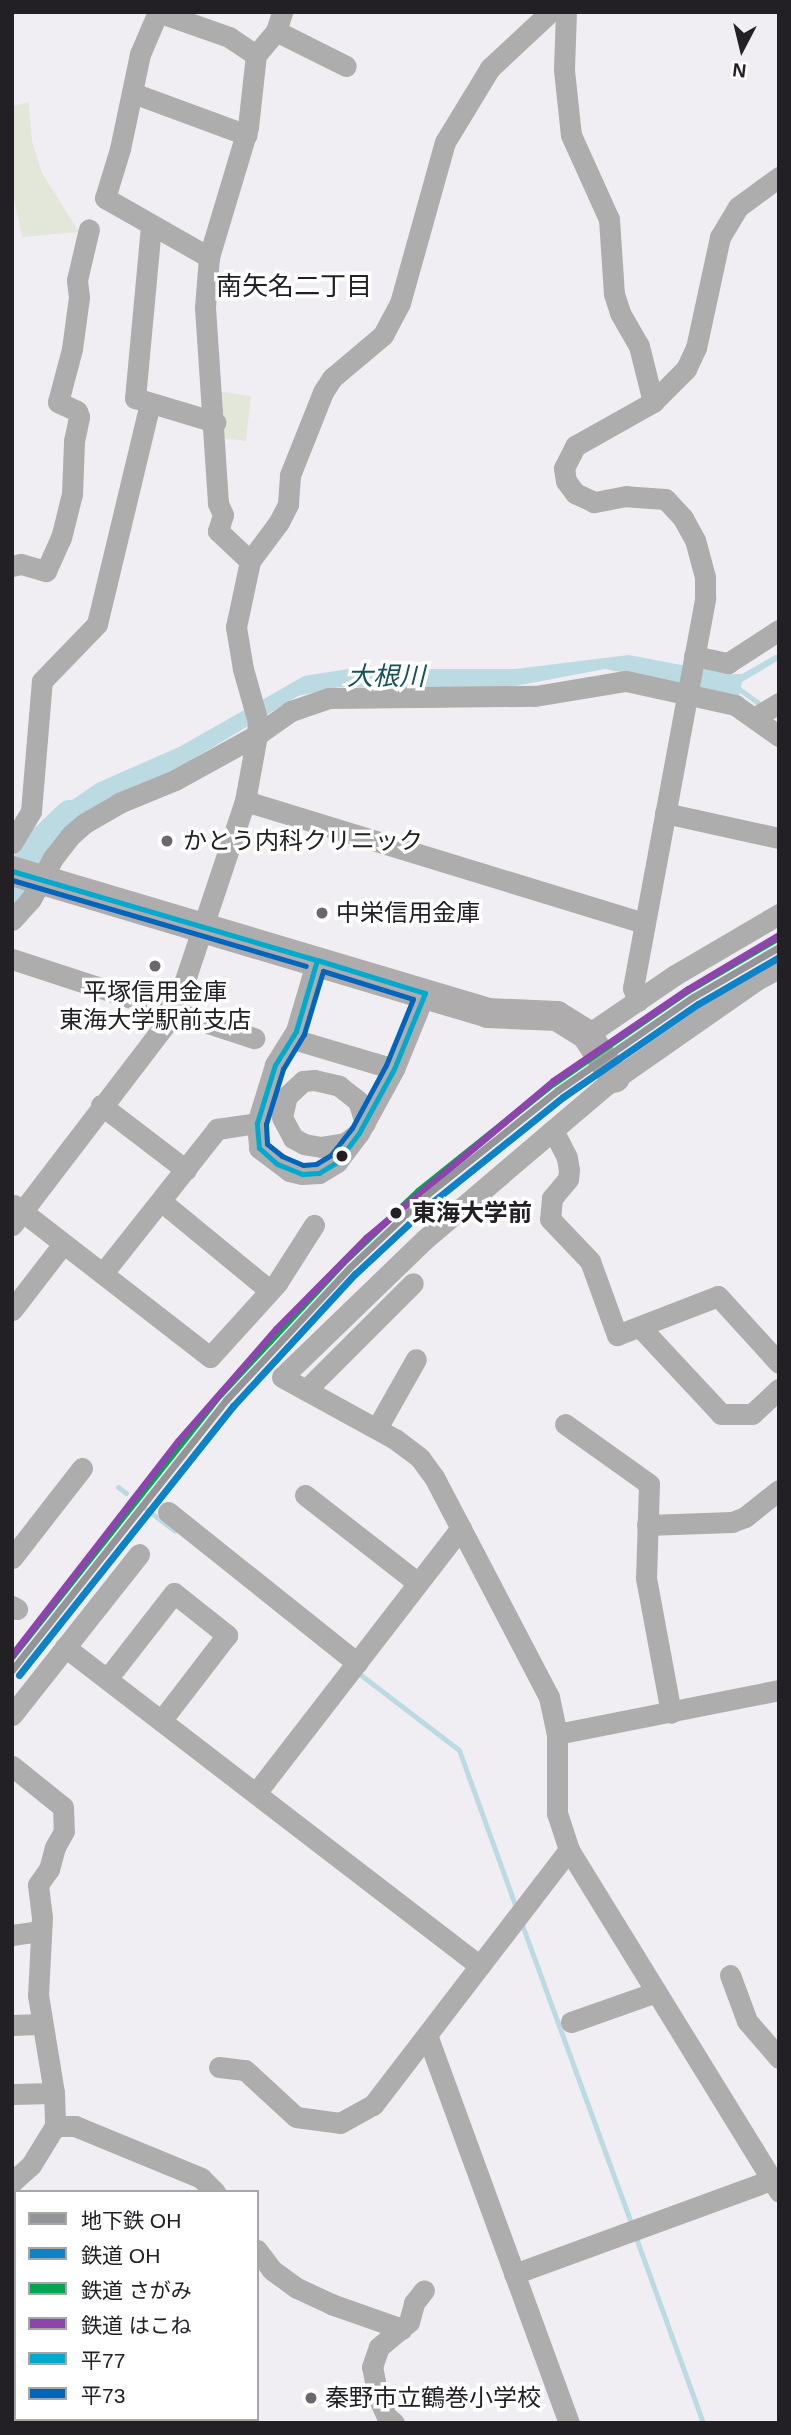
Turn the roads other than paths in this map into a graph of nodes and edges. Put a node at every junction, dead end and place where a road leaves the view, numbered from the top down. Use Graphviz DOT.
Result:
graph roads {
  1 [pos="158,12"];
  2 [pos="550,12"];
  3 [pos="566,12"];
  4 [pos="279,22"];
  5 [pos="256,55"];
  6 [pos="346,66"];
  7 [pos="133,93"];
  8 [pos="247,135"];
  9 [pos="779,177"];
  10 [pos="151,226"];
  11 [pos="89,229"];
  12 [pos="209,257"];
  13 [pos="653,402"];
  14 [pos="150,403"];
  15 [pos="215,422"];
  16 [pos="250,561"];
  17 [pos="12,566"];
  18 [pos="779,630"];
  19 [pos="693,660"];
  20 [pos="687,692"];
  21 [pos="779,703"];
  22 [pos="754,718"];
  23 [pos="258,728"];
  24 [pos="779,736"];
  25 [pos="245,801"];
  26 [pos="665,813"];
  27 [pos="779,838"];
  28 [pos="12,843"];
  29 [pos="31,876"];
  30 [pos="779,914"];
  31 [pos="12,920"];
  32 [pos="644,923"];
  33 [pos="203,927"];
  34 [pos="12,959"];
  35 [pos="317,960"];
  36 [pos="779,968"];
  37 [pos="425,993"];
  38 [pos="638,1001"];
  39 [pos="174,1013"];
  40 [pos="587,1035"];
  41 [pos="254,1038"];
  42 [pos="293,1039"];
  43 [pos="394,1069"];
  44 [pos="615,1078"];
  45 [pos="101,1105"];
  46 [pos="257,1123"];
  47 [pos="552,1130"];
  48 [pos="186,1170"];
  49 [pos="162,1202"];
  50 [pos="16,1213"];
  51 [pos="314,1225"];
  52 [pos="64,1244"];
  53 [pos="103,1273"];
  54 [pos="413,1283"];
  55 [pos="269,1290"];
  56 [pos="12,1310"];
  57 [pos="640,1327"];
  58 [pos="416,1359"];
  59 [pos="779,1363"];
  60 [pos="779,1389"];
  61 [pos="306,1390"];
  62 [pos="565,1424"];
  63 [pos="377,1428"];
  64 [pos="82,1468"];
  65 [pos="779,1490"];
  66 [pos="305,1495"];
  67 [pos="168,1512"];
  68 [pos="647,1525"];
  69 [pos="461,1528"];
  70 [pos="139,1554"];
  71 [pos="12,1558"];
  72 [pos="418,1583"];
  73 [pos="65,1647"];
  74 [pos="353,1668"];
  75 [pos="107,1679"];
  76 [pos="779,1690"];
  77 [pos="671,1713"];
  78 [pos="12,1715"];
  79 [pos="161,1721"];
  80 [pos="557,1734"];
  81 [pos="12,1766"];
  82 [pos="256,1793"];
  83 [pos="569,1850"];
  84 [pos="41,1931"];
  85 [pos="12,1935"];
  86 [pos="480,1966"];
  87 [pos="739,1985"];
  88 [pos="656,1992"];
  89 [pos="571,2022"];
  90 [pos="41,2024"];
  91 [pos="12,2025"];
  92 [pos="427,2035"];
  93 [pos="219,2067"];
  94 [pos="777,2068"];
  95 [pos="54,2093"];
  96 [pos="12,2094"];
  97 [pos="55,2126"];
  98 [pos="774,2177"];
  99 [pos="12,2182"];
  100 [pos="213,2190"];
  101 [pos="259,2252"];
  102 [pos="514,2274"];
  103 [pos="424,2290"];
  104 [pos="402,2329"];
  105 [pos="394,2423"];
  106 [pos="569,2423"];
  1 -- 5 [label="street"];
  1 -- 7 [label="street"];
  2 -- 16 [label="street"];
  3 -- 13 [label="street"];
  4 -- 5 [label="street"];
  4 -- 6 [label="street"];
  5 -- 8 [label="street"];
  7 -- 8 [label="street"];
  7 -- 10 [label="street"];
  8 -- 12 [label="street"];
  9 -- 13 [label="street"];
  10 -- 12 [label="street"];
  10 -- 14 [label="street"];
  11 -- 17 [label="street"];
  12 -- 15 [label="street"];
  13 -- 19 [label="street"];
  14 -- 15 [label="street"];
  14 -- 28 [label="street"];
  15 -- 16 [label="street"];
  16 -- 23 [label="street"];
  18 -- 19 [label="street"];
  19 -- 20 [label="street"];
  20 -- 22 [label="street"];
  20 -- 23 [label="street"];
  20 -- 26 [label="street"];
  21 -- 22 [label="street"];
  22 -- 24 [label="street"];
  23 -- 25 [label="street"];
  23 -- 29 [label="street"];
  25 -- 32 [label="street"];
  25 -- 33 [label="street"];
  26 -- 27 [label="street"];
  26 -- 32 [label="street"];
  29 -- 31 [label="street"];
  29 -- 33 [label="main road"];
  30 -- 38 [label="street"];
  32 -- 38 [label="street"];
  33 -- 35 [label="main road"];
  33 -- 39 [label="street"];
  34 -- 39 [label="street"];
  35 -- 37 [label="main road"];
  35 -- 42 [label="street"];
  36 -- 44 [label="street"];
  37 -- 40 [label="main road"];
  37 -- 43 [label="street"];
  38 -- 40 [label="street"];
  39 -- 41 [label="street"];
  39 -- 45 [label="street"];
  40 -- 44 [label="main road"];
  42 -- 43 [label="street"];
  42 -- 46 [label="street"];
  43 -- 46 [label="street"];
  44 -- 47 [label="street"];
  45 -- 48 [label="street"];
  45 -- 50 [label="street"];
  46 -- 48 [label="street"];
  47 -- 57 [label="street"];
  47 -- 61 [label="street"];
  48 -- 49 [label="street"];
  49 -- 53 [label="street"];
  49 -- 55 [label="street"];
  50 -- 52 [label="street"];
  51 -- 55 [label="street"];
  52 -- 53 [label="street"];
  52 -- 56 [label="street"];
  53 -- 55 [label="street"];
  54 -- 61 [label="street"];
  57 -- 59 [label="street"];
  57 -- 60 [label="street"];
  58 -- 63 [label="street"];
  61 -- 63 [label="street"];
  62 -- 68 [label="street"];
  63 -- 69 [label="street"];
  64 -- 71 [label="street"];
  65 -- 68 [label="street"];
  66 -- 72 [label="street"];
  67 -- 74 [label="street"];
  68 -- 77 [label="street"];
  69 -- 72 [label="street"];
  69 -- 80 [label="street"];
  70 -- 73 [label="street"];
  72 -- 74 [label="street"];
  73 -- 75 [label="street"];
  73 -- 78 [label="street"];
  74 -- 82 [label="street"];
  75 -- 79 [label="street"];
  75 -- 79 [label="street"];
  76 -- 77 [label="street"];
  77 -- 80 [label="street"];
  79 -- 82 [label="street"];
  80 -- 83 [label="street"];
  81 -- 84 [label="street"];
  82 -- 86 [label="street"];
  83 -- 86 [label="street"];
  83 -- 88 [label="street"];
  84 -- 85 [label="street"];
  84 -- 90 [label="street"];
  86 -- 92 [label="street"];
  87 -- 94 [label="street"];
  88 -- 89 [label="street"];
  88 -- 98 [label="street"];
  90 -- 91 [label="street"];
  90 -- 95 [label="street"];
  92 -- 93 [label="street"];
  92 -- 102 [label="street"];
  95 -- 96 [label="street"];
  95 -- 97 [label="street"];
  97 -- 99 [label="street"];
  97 -- 100 [label="street"];
  98 -- 102 [label="street"];
  101 -- 104 [label="street"];
  102 -- 106 [label="street"];
  103 -- 104 [label="street"];
  104 -- 105 [label="street"];
}
